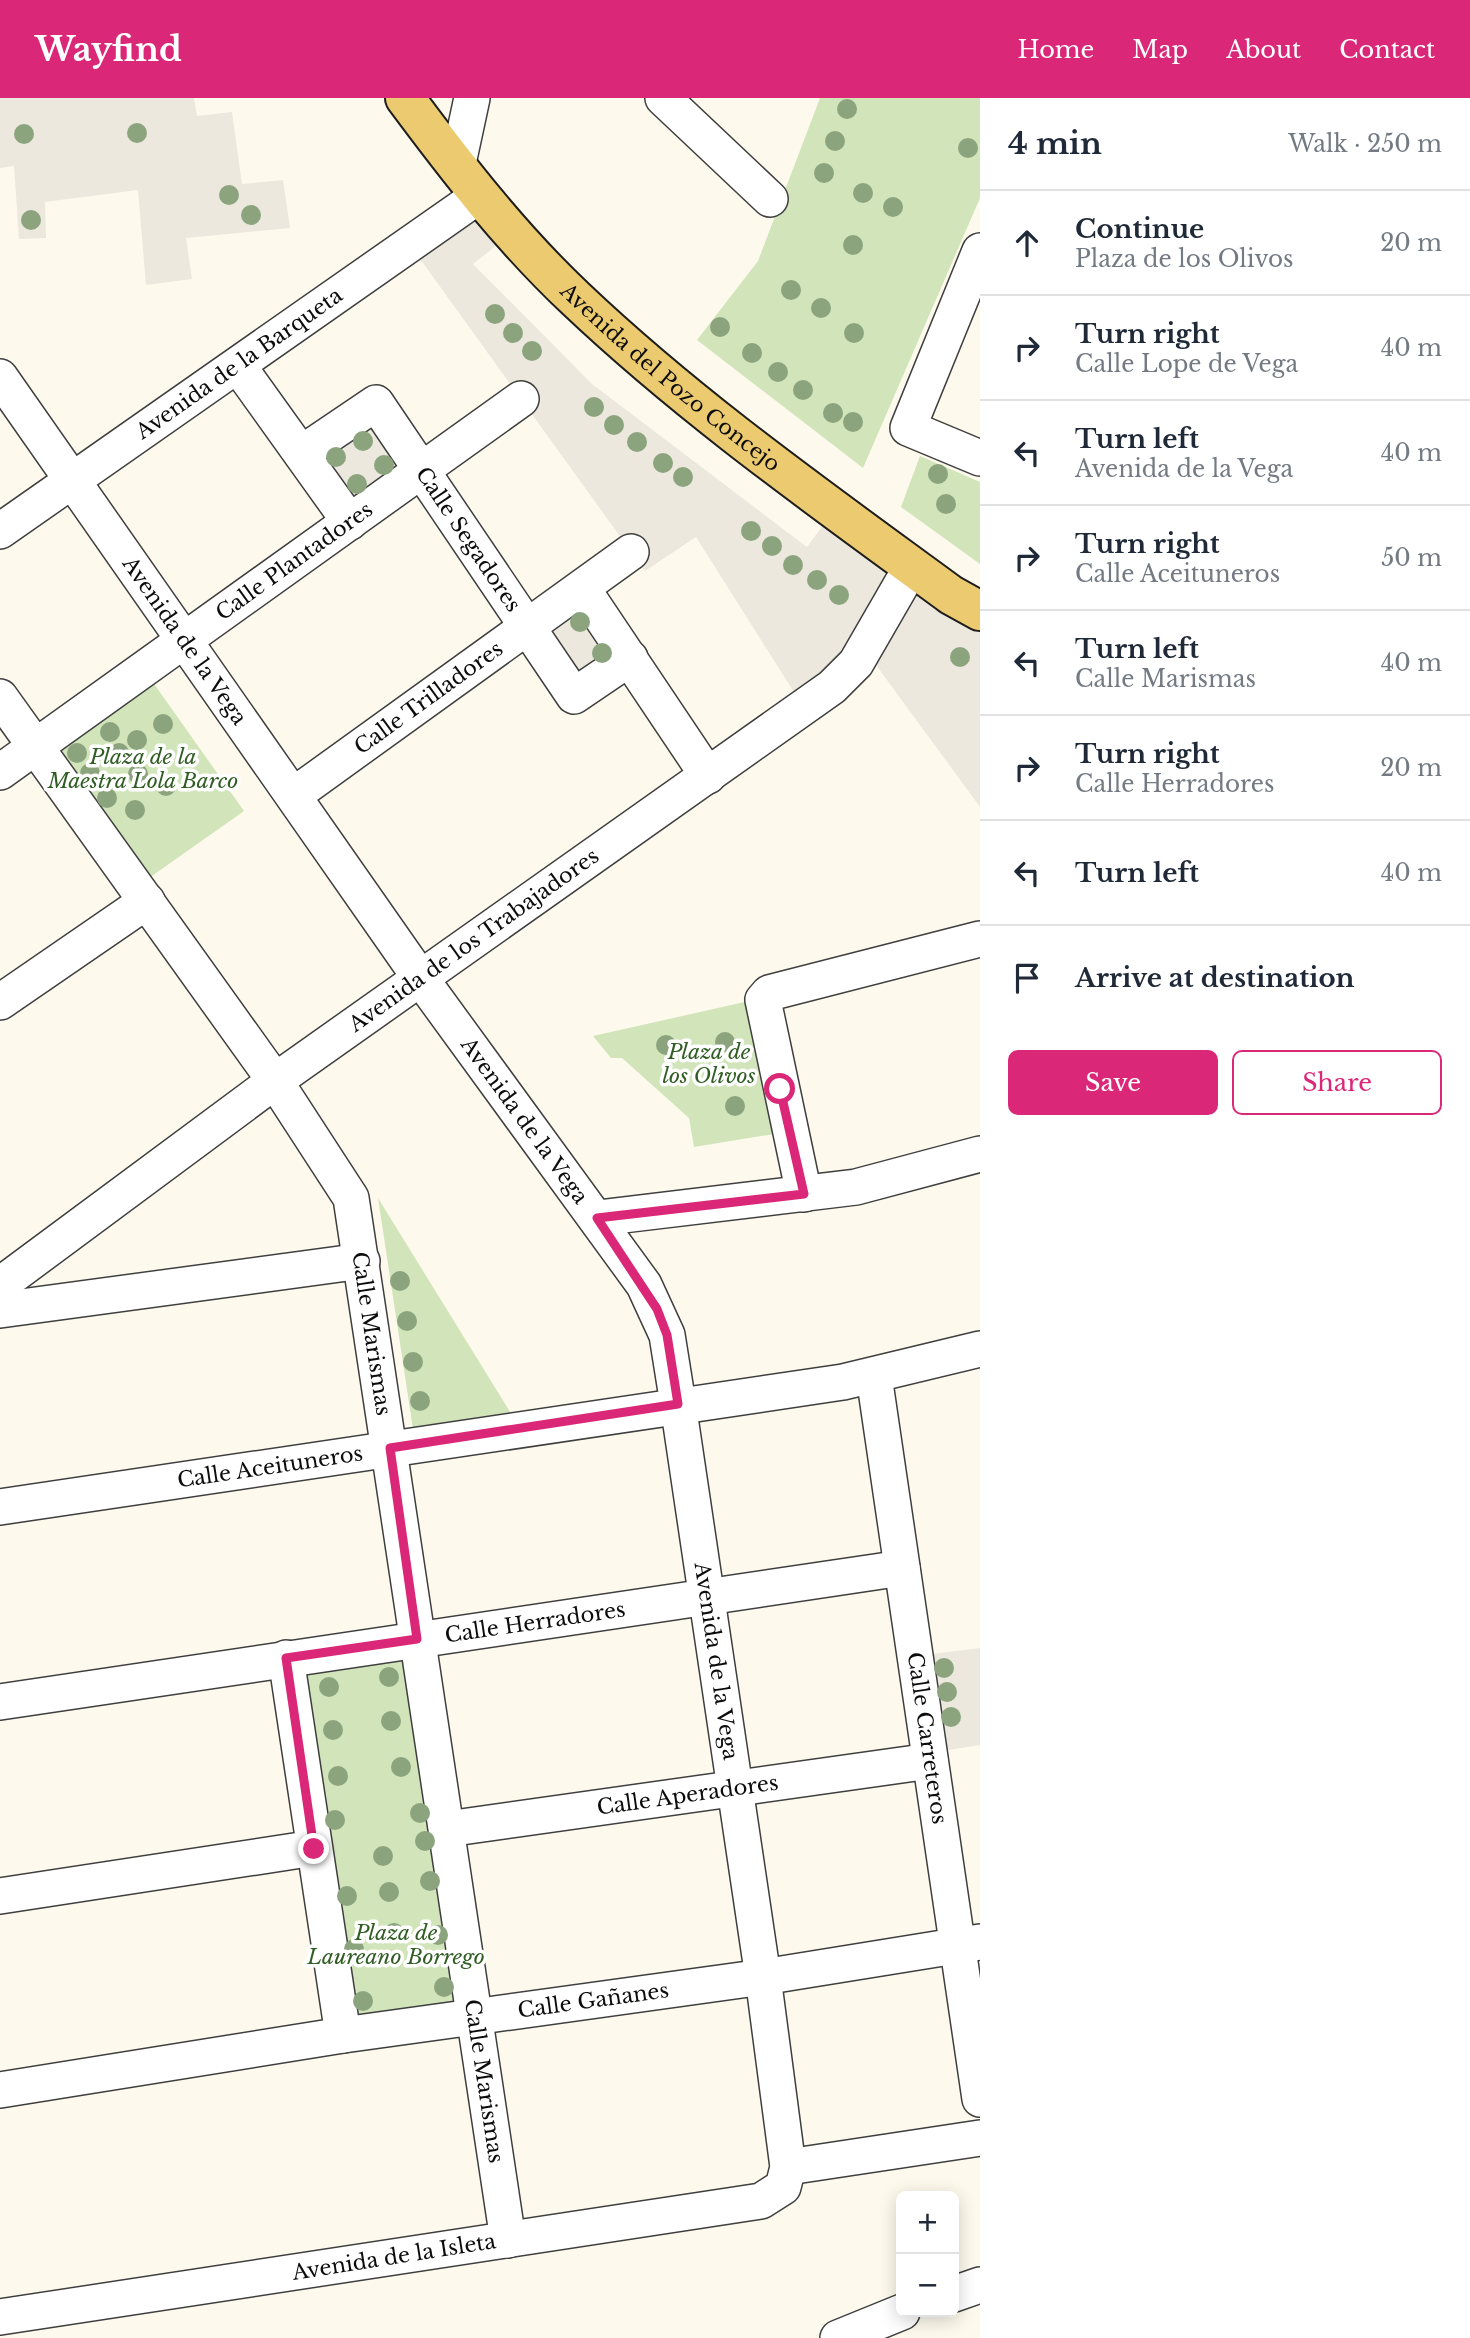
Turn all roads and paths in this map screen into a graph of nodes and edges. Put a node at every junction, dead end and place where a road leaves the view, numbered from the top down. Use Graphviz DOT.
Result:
graph roads {
  1 [pos="472,98"];
  2 [pos="663,98"];
  3 [pos="406,99"];
  4 [pos="469,182"];
  5 [pos="770,199"];
  6 [pos="980,251"];
  7 [pos="239,367"];
  8 [pos="0,377"];
  9 [pos="522,399"];
  10 [pos="302,453"];
  11 [pos="980,458"];
  12 [pos="422,471"];
  13 [pos="73,480"];
  14 [pos="350,522"];
  15 [pos="0,531"];
  16 [pos="631,552"];
  17 [pos="912,566"];
  18 [pos="582,589"];
  19 [pos="980,611"];
  20 [pos="527,626"];
  21 [pos="185,639"];
  22 [pos="630,658"];
  23 [pos="0,696"];
  24 [pos="35,746"];
  25 [pos="0,772"];
  26 [pos="708,776"];
  27 [pos="294,795"];
  28 [pos="147,901"];
  29 [pos="980,939"];
  30 [pos="421,979"];
  31 [pos="0,1002"];
  32 [pos="275,1081"];
  33 [pos="980,1154"];
  34 [pos="804,1194"];
  35 [pos="597,1218"];
  36 [pos="362,1261"];
  37 [pos="0,1284"];
  38 [pos="0,1310"];
  39 [pos="980,1349"];
  40 [pos="874,1376"];
  41 [pos="678,1404"];
  42 [pos="390,1448"];
  43 [pos="0,1507"];
  44 [pos="902,1568"];
  45 [pos="706,1597"];
  46 [pos="417,1639"];
  47 [pos="286,1658"];
  48 [pos="0,1702"];
  49 [pos="930,1761"];
  50 [pos="734,1789"];
  51 [pos="447,1829"];
  52 [pos="314,1849"];
  53 [pos="0,1896"];
  54 [pos="969,1944"];
  55 [pos="763,1977"];
  56 [pos="476,2017"];
  57 [pos="343,2035"];
  58 [pos="978,2065"];
  59 [pos="0,2090"];
  60 [pos="980,2099"];
  61 [pos="980,2138"];
  62 [pos="786,2177"];
  63 [pos="508,2240"];
  64 [pos="980,2285"];
  65 [pos="959,2292"];
  66 [pos="896,2314"];
  67 [pos="0,2317"];
  68 [pos="838,2338"];
  1 -- 4 [label="street"];
  2 -- 5 [label="street"];
  3 -- 4 [label="main road, Avenida del Pozo Concejo"];
  4 -- 7 [label="street, Avenida de la Barqueta"];
  4 -- 17 [label="main road, Avenida del Pozo Concejo"];
  6 -- 11 [label="street"];
  7 -- 10 [label="street"];
  7 -- 13 [label="street, Avenida de la Barqueta"];
  8 -- 13 [label="street, Avenida de la Vega"];
  9 -- 12 [label="street, Calle Plantadores"];
  10 -- 12 [label="street, Calle Segadores"];
  10 -- 14 [label="street"];
  12 -- 14 [label="street, Calle Plantadores"];
  12 -- 20 [label="street, Calle Segadores"];
  13 -- 15 [label="street, Avenida de la Barqueta"];
  13 -- 21 [label="street, Avenida de la Vega"];
  14 -- 21 [label="street, Calle Plantadores"];
  16 -- 18 [label="street, Calle Trilladores"];
  17 -- 19 [label="main road, Avenida del Pozo Concejo"];
  17 -- 26 [label="street, Avenida de los Trabajadores"];
  18 -- 20 [label="street, Calle Trilladores"];
  18 -- 22 [label="street"];
  20 -- 22 [label="street, Calle Segadores"];
  20 -- 27 [label="street, Calle Trilladores"];
  21 -- 24 [label="street, Calle Plantadores"];
  21 -- 27 [label="street, Avenida de la Vega"];
  22 -- 26 [label="street"];
  23 -- 24 [label="street, Calle Marismas"];
  24 -- 25 [label="street, Calle Plantadores"];
  24 -- 28 [label="street, Calle Marismas"];
  26 -- 30 [label="street, Avenida de los Trabajadores"];
  27 -- 30 [label="street, Avenida de la Vega"];
  28 -- 31 [label="street"];
  28 -- 32 [label="street, Calle Marismas"];
  29 -- 34 [label="street"];
  30 -- 32 [label="street, Avenida de los Trabajadores"];
  30 -- 35 [label="street, Avenida de la Vega"];
  32 -- 36 [label="street, Calle Marismas"];
  32 -- 37 [label="street, Avenida de los Trabajadores"];
  33 -- 34 [label="street"];
  34 -- 35 [label="street"];
  35 -- 41 [label="street, Avenida de la Vega"];
  36 -- 38 [label="street"];
  36 -- 42 [label="street, Calle Marismas"];
  39 -- 40 [label="street, Calle Aceituneros"];
  40 -- 41 [label="street, Calle Aceituneros"];
  40 -- 44 [label="street, Calle Carreteros"];
  41 -- 42 [label="street, Calle Aceituneros"];
  41 -- 45 [label="street, Avenida de la Vega"];
  42 -- 43 [label="street, Calle Aceituneros"];
  42 -- 46 [label="street, Calle Marismas"];
  44 -- 45 [label="street, Calle Herradores"];
  44 -- 49 [label="street, Calle Carreteros"];
  45 -- 46 [label="street, Calle Herradores"];
  45 -- 50 [label="street, Avenida de la Vega"];
  46 -- 47 [label="street, Calle Herradores"];
  46 -- 51 [label="street, Calle Marismas"];
  47 -- 48 [label="street, Calle Herradores"];
  47 -- 52 [label="street"];
  49 -- 50 [label="street, Calle Aperadores"];
  49 -- 54 [label="street, Calle Carreteros"];
  50 -- 51 [label="street, Calle Aperadores"];
  50 -- 55 [label="street, Avenida de la Vega"];
  51 -- 56 [label="street, Calle Marismas"];
  52 -- 53 [label="street"];
  52 -- 57 [label="street"];
  54 -- 55 [label="street, Calle Gañanes"];
  54 -- 58 [label="street, Calle Carreteros"];
  55 -- 56 [label="street, Calle Gañanes"];
  55 -- 62 [label="street, Avenida de la Vega"];
  56 -- 57 [label="street, Calle Gañanes"];
  56 -- 63 [label="street, Calle Marismas"];
  57 -- 59 [label="street, Calle Gañanes"];
  58 -- 60 [label="street, Calle Carreteros"];
  61 -- 62 [label="street, Avenida de la Isleta"];
  62 -- 63 [label="street, Avenida de la Isleta"];
  63 -- 67 [label="street, Avenida de la Isleta"];
  64 -- 65 [label="street"];
  66 -- 68 [label="street"];
}
